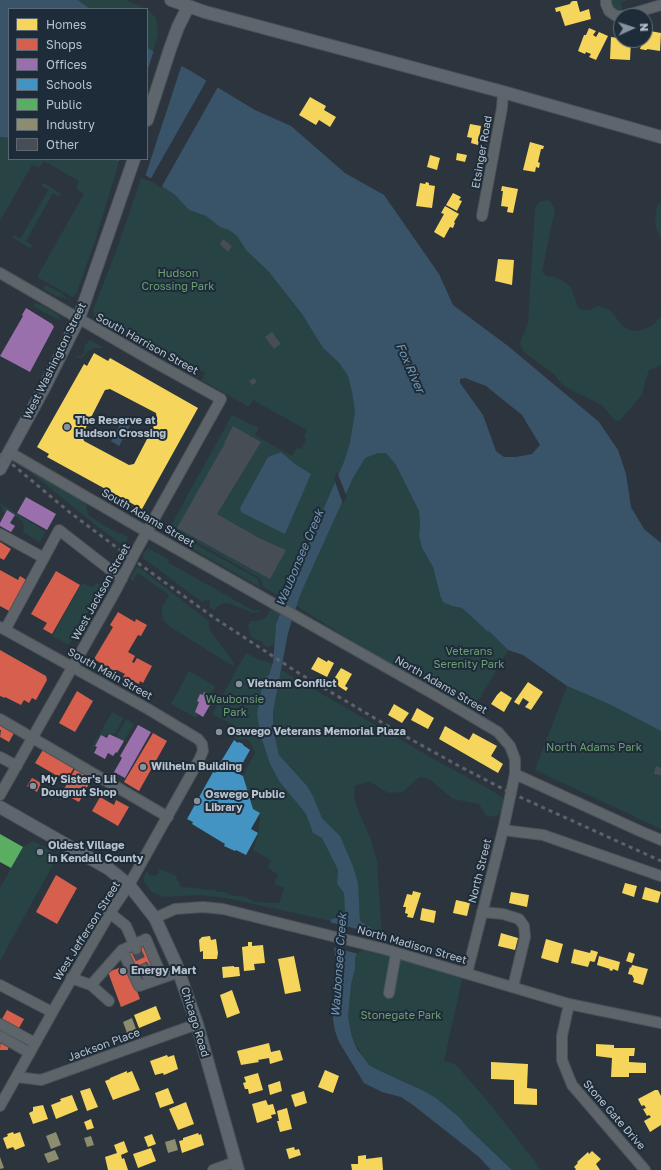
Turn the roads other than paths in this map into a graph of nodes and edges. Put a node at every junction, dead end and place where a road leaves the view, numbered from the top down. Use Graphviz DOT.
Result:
graph roads {
  1 [pos="171,0"];
  2 [pos="606,0"];
  3 [pos="190,3"];
  4 [pos="661,5"];
  5 [pos="503,92"];
  6 [pos="148,117"];
  7 [pos="661,137"];
  8 [pos="134,160"];
  9 [pos="482,216"];
  10 [pos="0,272"];
  11 [pos="79,318"];
  12 [pos="221,399"];
  13 [pos="9,452"];
  14 [pos="1,465"];
  15 [pos="147,532"];
  16 [pos="0,534"];
  17 [pos="44,558"];
  18 [pos="122,580"];
  19 [pos="276,604"];
  20 [pos="3,629"];
  21 [pos="72,667"];
  22 [pos="0,719"];
  23 [pos="33,737"];
  24 [pos="203,747"];
  25 [pos="0,757"];
  26 [pos="16,766"];
  27 [pos="515,774"];
  28 [pos="0,795"];
  29 [pos="0,807"];
  30 [pos="168,817"];
  31 [pos="503,830"];
  32 [pos="661,840"];
  33 [pos="661,876"];
  34 [pos="129,885"];
  35 [pos="482,912"];
  36 [pos="110,914"];
  37 [pos="155,918"];
  38 [pos="135,947"];
  39 [pos="122,950"];
  40 [pos="396,953"];
  41 [pos="144,969"];
  42 [pos="179,972"];
  43 [pos="467,973"];
  44 [pos="162,977"];
  45 [pos="72,978"];
  46 [pos="150,982"];
  47 [pos="0,985"];
  48 [pos="91,985"];
  49 [pos="513,987"];
  50 [pos="388,993"];
  51 [pos="109,1001"];
  52 [pos="569,1004"];
  53 [pos="52,1012"];
  54 [pos="661,1023"];
  55 [pos="0,1024"];
  56 [pos="197,1024"];
  57 [pos="0,1030"];
  58 [pos="0,1036"];
  59 [pos="0,1043"];
  60 [pos="31,1050"];
  61 [pos="17,1077"];
  62 [pos="0,1106"];
  63 [pos="236,1166"];
  64 [pos="214,1170"];
  65 [pos="645,1170"];
  1 -- 3 [label="main road"];
  2 -- 4 [label="street"];
  3 -- 5 [label="main road"];
  3 -- 6 [label="main road"];
  5 -- 7 [label="main road"];
  5 -- 9 [label="street, Etsinger Road"];
  8 -- 11 [label="main road, West Washington Street"];
  10 -- 11 [label="street, South Harrison Street"];
  11 -- 12 [label="street, South Harrison Street"];
  11 -- 13 [label="main road, West Washington Street"];
  12 -- 15 [label="street, West Jackson Street"];
  13 -- 14 [label="main road, West Washington Street"];
  13 -- 15 [label="street, South Adams Street"];
  15 -- 18 [label="street, West Jackson Street"];
  15 -- 19 [label="street, South Adams Street"];
  16 -- 17 [label="street"];
  17 -- 18 [label="street"];
  17 -- 20 [label="street"];
  18 -- 21 [label="street, West Jackson Street"];
  19 -- 27 [label="street, North Adams Street"];
  20 -- 21 [label="street, South Main Street"];
  21 -- 23 [label="street, West Jackson Street"];
  21 -- 24 [label="street, South Main Street"];
  22 -- 23 [label="street"];
  23 -- 26 [label="street, West Jackson Street"];
  23 -- 30 [label="street"];
  24 -- 30 [label="street, West Jefferson Street"];
  25 -- 26 [label="street"];
  26 -- 28 [label="street, West Jackson Street"];
  27 -- 31 [label="street, North Street"];
  27 -- 32 [label="street"];
  29 -- 34 [label="main road, Chicago Road"];
  30 -- 34 [label="street, West Jefferson Street"];
  31 -- 33 [label="street"];
  31 -- 35 [label="street, North Street"];
  34 -- 36 [label="street, West Jefferson Street"];
  34 -- 37 [label="main road, Chicago Road"];
  35 -- 43 [label="street, North Street"];
  35 -- 49 [label="street"];
  36 -- 38 [label="street"];
  36 -- 45 [label="street, West Jefferson Street"];
  37 -- 40 [label="street, North Madison Street"];
  37 -- 42 [label="main road, Chicago Road"];
  38 -- 39 [label="street"];
  38 -- 44 [label="street"];
  39 -- 46 [label="street"];
  39 -- 48 [label="street"];
  40 -- 43 [label="street, North Madison Street"];
  40 -- 50 [label="street"];
  41 -- 46 [label="street"];
  42 -- 44 [label="street"];
  42 -- 56 [label="main road, Chicago Road"];
  43 -- 49 [label="street, North Madison Street"];
  44 -- 46 [label="street"];
  45 -- 48 [label="street"];
  45 -- 53 [label="street, West Jefferson Street"];
  47 -- 53 [label="street"];
  48 -- 51 [label="street"];
  49 -- 52 [label="street, North Madison Street"];
  52 -- 54 [label="street, North Madison Street"];
  52 -- 65 [label="street, Stone Gate Drive"];
  53 -- 60 [label="street, West Jefferson Street"];
  55 -- 60 [label="street"];
  56 -- 61 [label="street, Jackson Place"];
  56 -- 63 [label="main road, Chicago Road"];
  57 -- 60 [label="street"];
  58 -- 60 [label="street"];
  59 -- 60 [label="street"];
  60 -- 61 [label="street, West Jefferson Street"];
  61 -- 62 [label="street, West Jefferson Street"];
  63 -- 64 [label="street"];
}
